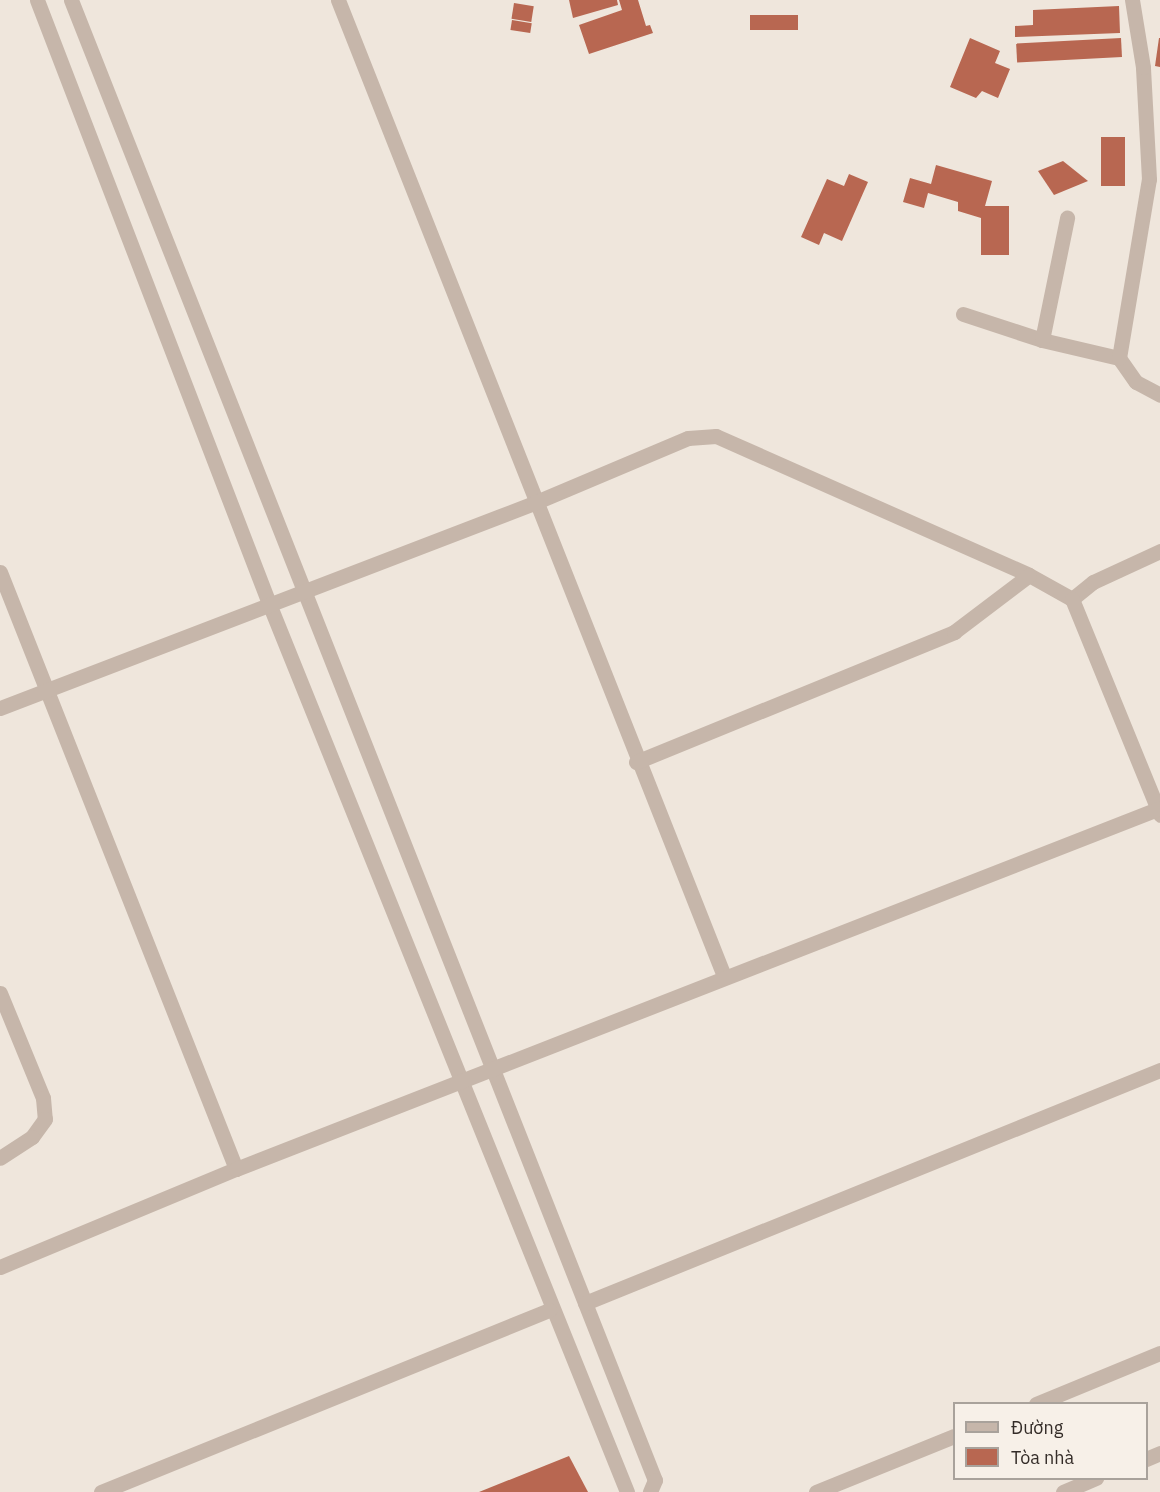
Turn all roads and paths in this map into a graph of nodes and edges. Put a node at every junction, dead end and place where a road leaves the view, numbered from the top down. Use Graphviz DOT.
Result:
graph roads {
  1 [pos="38,0"];
  2 [pos="70,0"];
  3 [pos="338,0"];
  4 [pos="1132,0"];
  5 [pos="1067,218"];
  6 [pos="963,314"];
  7 [pos="1042,340"];
  8 [pos="1119,358"];
  9 [pos="1160,395"];
  10 [pos="534,503"];
  11 [pos="1160,551"];
  12 [pos="0,572"];
  13 [pos="1029,575"];
  14 [pos="306,592"];
  15 [pos="1072,599"];
  16 [pos="270,606"];
  17 [pos="46,689"];
  18 [pos="0,708"];
  19 [pos="636,762"];
  20 [pos="1159,811"];
  21 [pos="724,976"];
  22 [pos="0,993"];
  23 [pos="493,1069"];
  24 [pos="1160,1070"];
  25 [pos="463,1081"];
  26 [pos="0,1158"];
  27 [pos="236,1169"];
  28 [pos="0,1268"];
  29 [pos="585,1303"];
  30 [pos="550,1310"];
  31 [pos="1160,1353"];
  32 [pos="1041,1402"];
  33 [pos="953,1436"];
  34 [pos="1093,1480"];
  35 [pos="101,1492"];
  36 [pos="627,1492"];
  37 [pos="650,1492"];
  38 [pos="816,1492"];
  39 [pos="1062,1492"];
  1 -- 16 [label="street"];
  2 -- 14 [label="street"];
  3 -- 10 [label="street"];
  4 -- 8 [label="street"];
  5 -- 7 [label="street"];
  6 -- 7 [label="street"];
  7 -- 8 [label="street"];
  8 -- 9 [label="street"];
  10 -- 13 [label="street"];
  10 -- 14 [label="street"];
  10 -- 19 [label="street"];
  11 -- 15 [label="street"];
  12 -- 17 [label="street"];
  13 -- 15 [label="street"];
  13 -- 19 [label="street"];
  14 -- 16 [label="street"];
  14 -- 23 [label="street"];
  15 -- 20 [label="street"];
  16 -- 17 [label="street"];
  16 -- 25 [label="street"];
  17 -- 18 [label="street"];
  17 -- 27 [label="street"];
  19 -- 21 [label="street"];
  20 -- 21 [label="street"];
  21 -- 23 [label="street"];
  22 -- 26 [label="street"];
  23 -- 25 [label="street"];
  23 -- 29 [label="street"];
  24 -- 29 [label="street"];
  25 -- 27 [label="street"];
  25 -- 30 [label="street"];
  27 -- 28 [label="street"];
  29 -- 37 [label="street"];
  30 -- 35 [label="street"];
  30 -- 36 [label="street"];
  31 -- 32 [label="street"];
  33 -- 38 [label="street"];
  34 -- 39 [label="street"];
}
